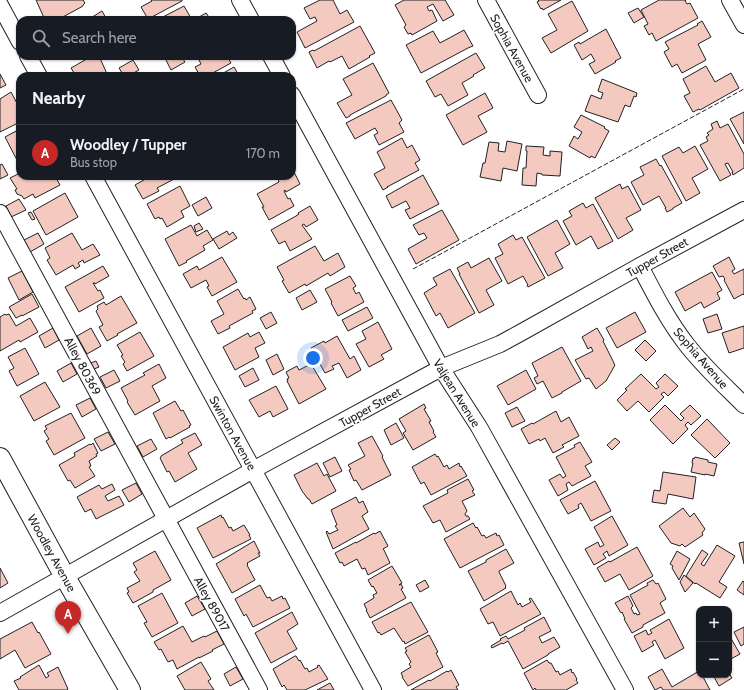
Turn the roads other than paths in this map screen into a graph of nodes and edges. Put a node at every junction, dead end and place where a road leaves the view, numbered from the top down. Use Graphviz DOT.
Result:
graph roads {
  1 [pos="240,0"];
  2 [pos="486,0"];
  3 [pos="730,0"];
  4 [pos="0,5"];
  5 [pos="249,16"];
  6 [pos="744,25"];
  7 [pos="16,35"];
  8 [pos="30,60"];
  9 [pos="273,60"];
  10 [pos="37,72"];
  11 [pos="280,72"];
  12 [pos="538,95"];
  13 [pos="296,102"];
  14 [pos="95,180"];
  15 [pos="744,210"];
  16 [pos="0,213"];
  17 [pos="640,266"];
  18 [pos="440,368"];
  19 [pos="744,406"];
  20 [pos="0,458"];
  21 [pos="253,470"];
  22 [pos="166,519"];
  23 [pos="65,576"];
  24 [pos="0,613"];
  25 [pos="130,690"];
  26 [pos="259,690"];
  27 [pos="373,690"];
  28 [pos="625,690"];
  1 -- 5 [label="street"];
  2 -- 12 [label="street, Sophia Avenue"];
  3 -- 6 [label="street"];
  4 -- 7 [label="street"];
  8 -- 10 [label="street"];
  9 -- 11 [label="street"];
  13 -- 18 [label="street, Valjean Avenue"];
  14 -- 21 [label="street, Swinton Avenue"];
  15 -- 17 [label="street, Tupper Street"];
  16 -- 22 [label="street, Alley 80369"];
  17 -- 18 [label="street, Tupper Street"];
  17 -- 19 [label="street, Sophia Avenue"];
  18 -- 21 [label="street, Tupper Street"];
  18 -- 28 [label="street, Valjean Avenue"];
  20 -- 23 [label="main road, Woodley Avenue"];
  21 -- 22 [label="street, Tupper Street"];
  21 -- 27 [label="street, Swinton Avenue"];
  22 -- 23 [label="street, Tupper Street"];
  22 -- 26 [label="street, Alley 89017"];
  23 -- 24 [label="street, Tupper Street"];
  23 -- 25 [label="main road, Woodley Avenue"];
}
